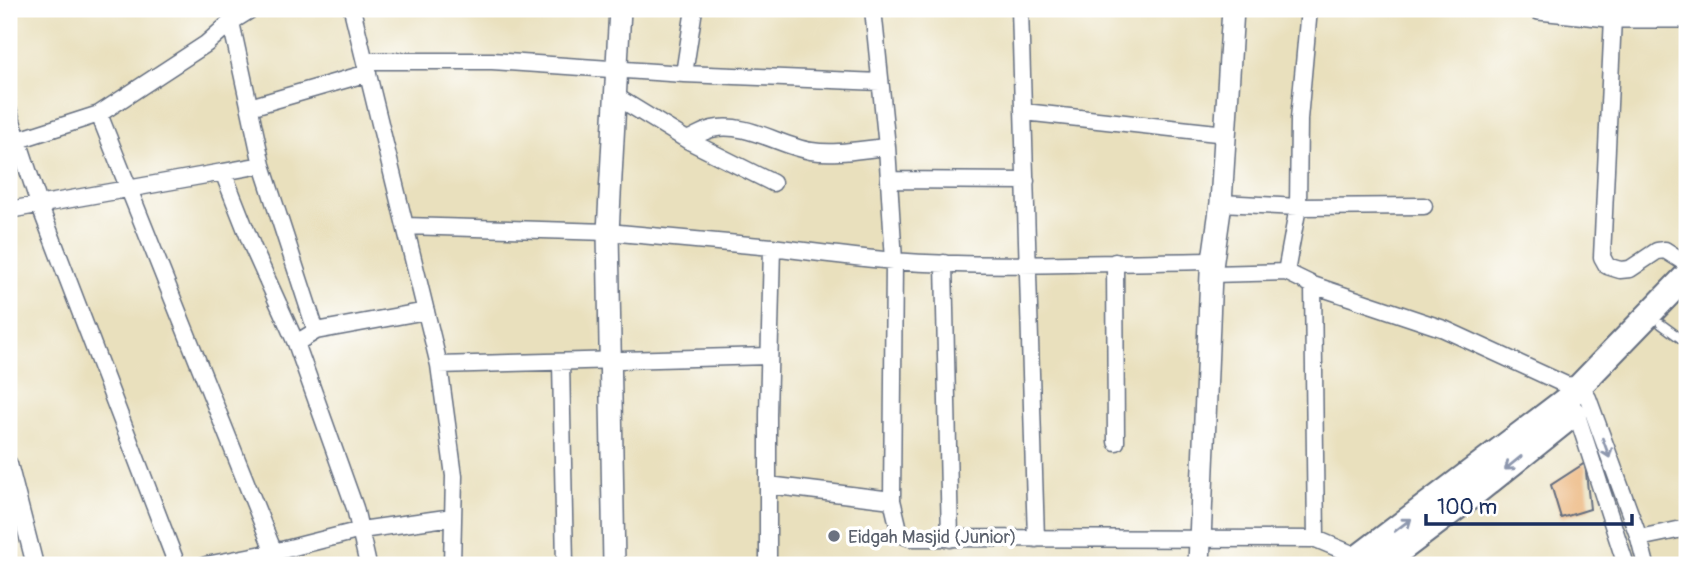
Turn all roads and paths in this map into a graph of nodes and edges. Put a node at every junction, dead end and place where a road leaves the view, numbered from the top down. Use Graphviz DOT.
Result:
graph roads {
  1 [pos="252,9"];
  2 [pos="352,9"];
  3 [pos="620,9"];
  4 [pos="694,9"];
  5 [pos="873,9"];
  6 [pos="1020,9"];
  7 [pos="1233,9"];
  8 [pos="1309,9"];
  9 [pos="1539,9"];
  10 [pos="1617,14"];
  11 [pos="231,16"];
  12 [pos="1687,17"];
  13 [pos="367,67"];
  14 [pos="619,69"];
  15 [pos="684,74"];
  16 [pos="880,82"];
  17 [pos="617,97"];
  18 [pos="250,107"];
  19 [pos="9,112"];
  20 [pos="1024,112"];
  21 [pos="99,114"];
  22 [pos="1226,134"];
  23 [pos="687,140"];
  24 [pos="13,142"];
  25 [pos="887,147"];
  26 [pos="262,165"];
  27 [pos="223,172"];
  28 [pos="889,180"];
  29 [pos="1026,181"];
  30 [pos="773,183"];
  31 [pos="129,190"];
  32 [pos="1221,203"];
  33 [pos="39,204"];
  34 [pos="1424,206"];
  35 [pos="1298,207"];
  36 [pos="9,210"];
  37 [pos="405,226"];
  38 [pos="608,232"];
  39 [pos="772,247"];
  40 [pos="894,261"];
  41 [pos="1115,262"];
  42 [pos="944,263"];
  43 [pos="1687,264"];
  44 [pos="1028,265"];
  45 [pos="1212,267"];
  46 [pos="1286,272"];
  47 [pos="1687,275"];
  48 [pos="1314,285"];
  49 [pos="1687,299"];
  50 [pos="426,311"];
  51 [pos="1661,324"];
  52 [pos="316,331"];
  53 [pos="296,343"];
  54 [pos="1687,343"];
  55 [pos="769,356"];
  56 [pos="611,360"];
  57 [pos="561,362"];
  58 [pos="439,365"];
  59 [pos="1575,396"];
  60 [pos="1116,442"];
  61 [pos="9,464"];
  62 [pos="768,485"];
  63 [pos="892,500"];
  64 [pos="453,517"];
  65 [pos="1687,528"];
  66 [pos="361,530"];
  67 [pos="1639,538"];
  68 [pos="950,539"];
  69 [pos="1036,539"];
  70 [pos="1200,539"];
  71 [pos="1316,539"];
  72 [pos="277,559"];
  73 [pos="1377,562"];
  74 [pos="35,565"];
  75 [pos="177,565"];
  76 [pos="206,565"];
  77 [pos="368,565"];
  78 [pos="452,565"];
  79 [pos="565,565"];
  80 [pos="614,565"];
  81 [pos="768,565"];
  82 [pos="1199,565"];
  83 [pos="1626,565"];
  84 [pos="1646,565"];
  1 -- 11 [label="street"];
  2 -- 13 [label="street"];
  3 -- 14 [label="street"];
  4 -- 15 [label="street"];
  5 -- 16 [label="street"];
  6 -- 20 [label="street"];
  7 -- 22 [label="street"];
  8 -- 35 [label="street"];
  9 -- 10 [label="street"];
  10 -- 12 [label="street"];
  10 -- 43 [label="street"];
  11 -- 18 [label="street"];
  11 -- 21 [label="street"];
  13 -- 14 [label="street"];
  13 -- 18 [label="street"];
  13 -- 37 [label="street"];
  14 -- 15 [label="street"];
  14 -- 17 [label="street"];
  15 -- 16 [label="street"];
  16 -- 25 [label="street"];
  17 -- 23 [label="street"];
  17 -- 38 [label="street"];
  18 -- 26 [label="street"];
  19 -- 24 [label="street"];
  20 -- 22 [label="street"];
  20 -- 29 [label="street"];
  21 -- 24 [label="street"];
  21 -- 31 [label="street"];
  22 -- 32 [label="street"];
  23 -- 25 [label="street"];
  23 -- 30 [label="street"];
  24 -- 33 [label="street"];
  25 -- 28 [label="street"];
  26 -- 27 [label="street"];
  26 -- 52 [label="street"];
  27 -- 31 [label="street"];
  27 -- 53 [label="street"];
  28 -- 29 [label="street"];
  28 -- 40 [label="street"];
  29 -- 44 [label="street"];
  31 -- 33 [label="street"];
  31 -- 72 [label="street"];
  32 -- 35 [label="street"];
  32 -- 45 [label="street"];
  33 -- 36 [label="street"];
  33 -- 75 [label="street"];
  34 -- 35 [label="street"];
  35 -- 46 [label="street"];
  37 -- 38 [label="street"];
  37 -- 50 [label="street"];
  38 -- 39 [label="street"];
  38 -- 56 [label="street"];
  39 -- 40 [label="street"];
  39 -- 55 [label="street"];
  40 -- 42 [label="street"];
  40 -- 63 [label="street"];
  41 -- 44 [label="street"];
  41 -- 45 [label="street"];
  41 -- 60 [label="street"];
  42 -- 44 [label="street"];
  42 -- 68 [label="street"];
  44 -- 69 [label="street"];
  45 -- 46 [label="street"];
  45 -- 70 [label="street"];
  46 -- 48 [label="street"];
  47 -- 59 [label="main road"];
  48 -- 59 [label="street"];
  48 -- 71 [label="street"];
  49 -- 51 [label="main road"];
  50 -- 52 [label="street"];
  50 -- 58 [label="street"];
  51 -- 54 [label="lane"];
  51 -- 59 [label="main road"];
  52 -- 53 [label="street"];
  53 -- 66 [label="street"];
  55 -- 56 [label="street"];
  55 -- 62 [label="street"];
  56 -- 57 [label="street"];
  56 -- 80 [label="street"];
  57 -- 58 [label="street"];
  57 -- 79 [label="street"];
  58 -- 64 [label="street"];
  59 -- 67 [label="street, one-way"];
  73 -- 59 [label="main road, one-way"];
  59 -- 73 [label="main road, one-way"];
  59 -- 83 [label="street"];
  61 -- 74 [label="street"];
  62 -- 63 [label="street"];
  62 -- 81 [label="street"];
  63 -- 68 [label="street"];
  64 -- 66 [label="street"];
  64 -- 78 [label="street"];
  65 -- 67 [label="street"];
  66 -- 72 [label="street"];
  66 -- 77 [label="street"];
  67 -- 84 [label="street"];
  68 -- 69 [label="street"];
  69 -- 70 [label="street"];
  70 -- 71 [label="street"];
  70 -- 82 [label="street"];
  71 -- 73 [label="street"];
  72 -- 76 [label="street"];
}
